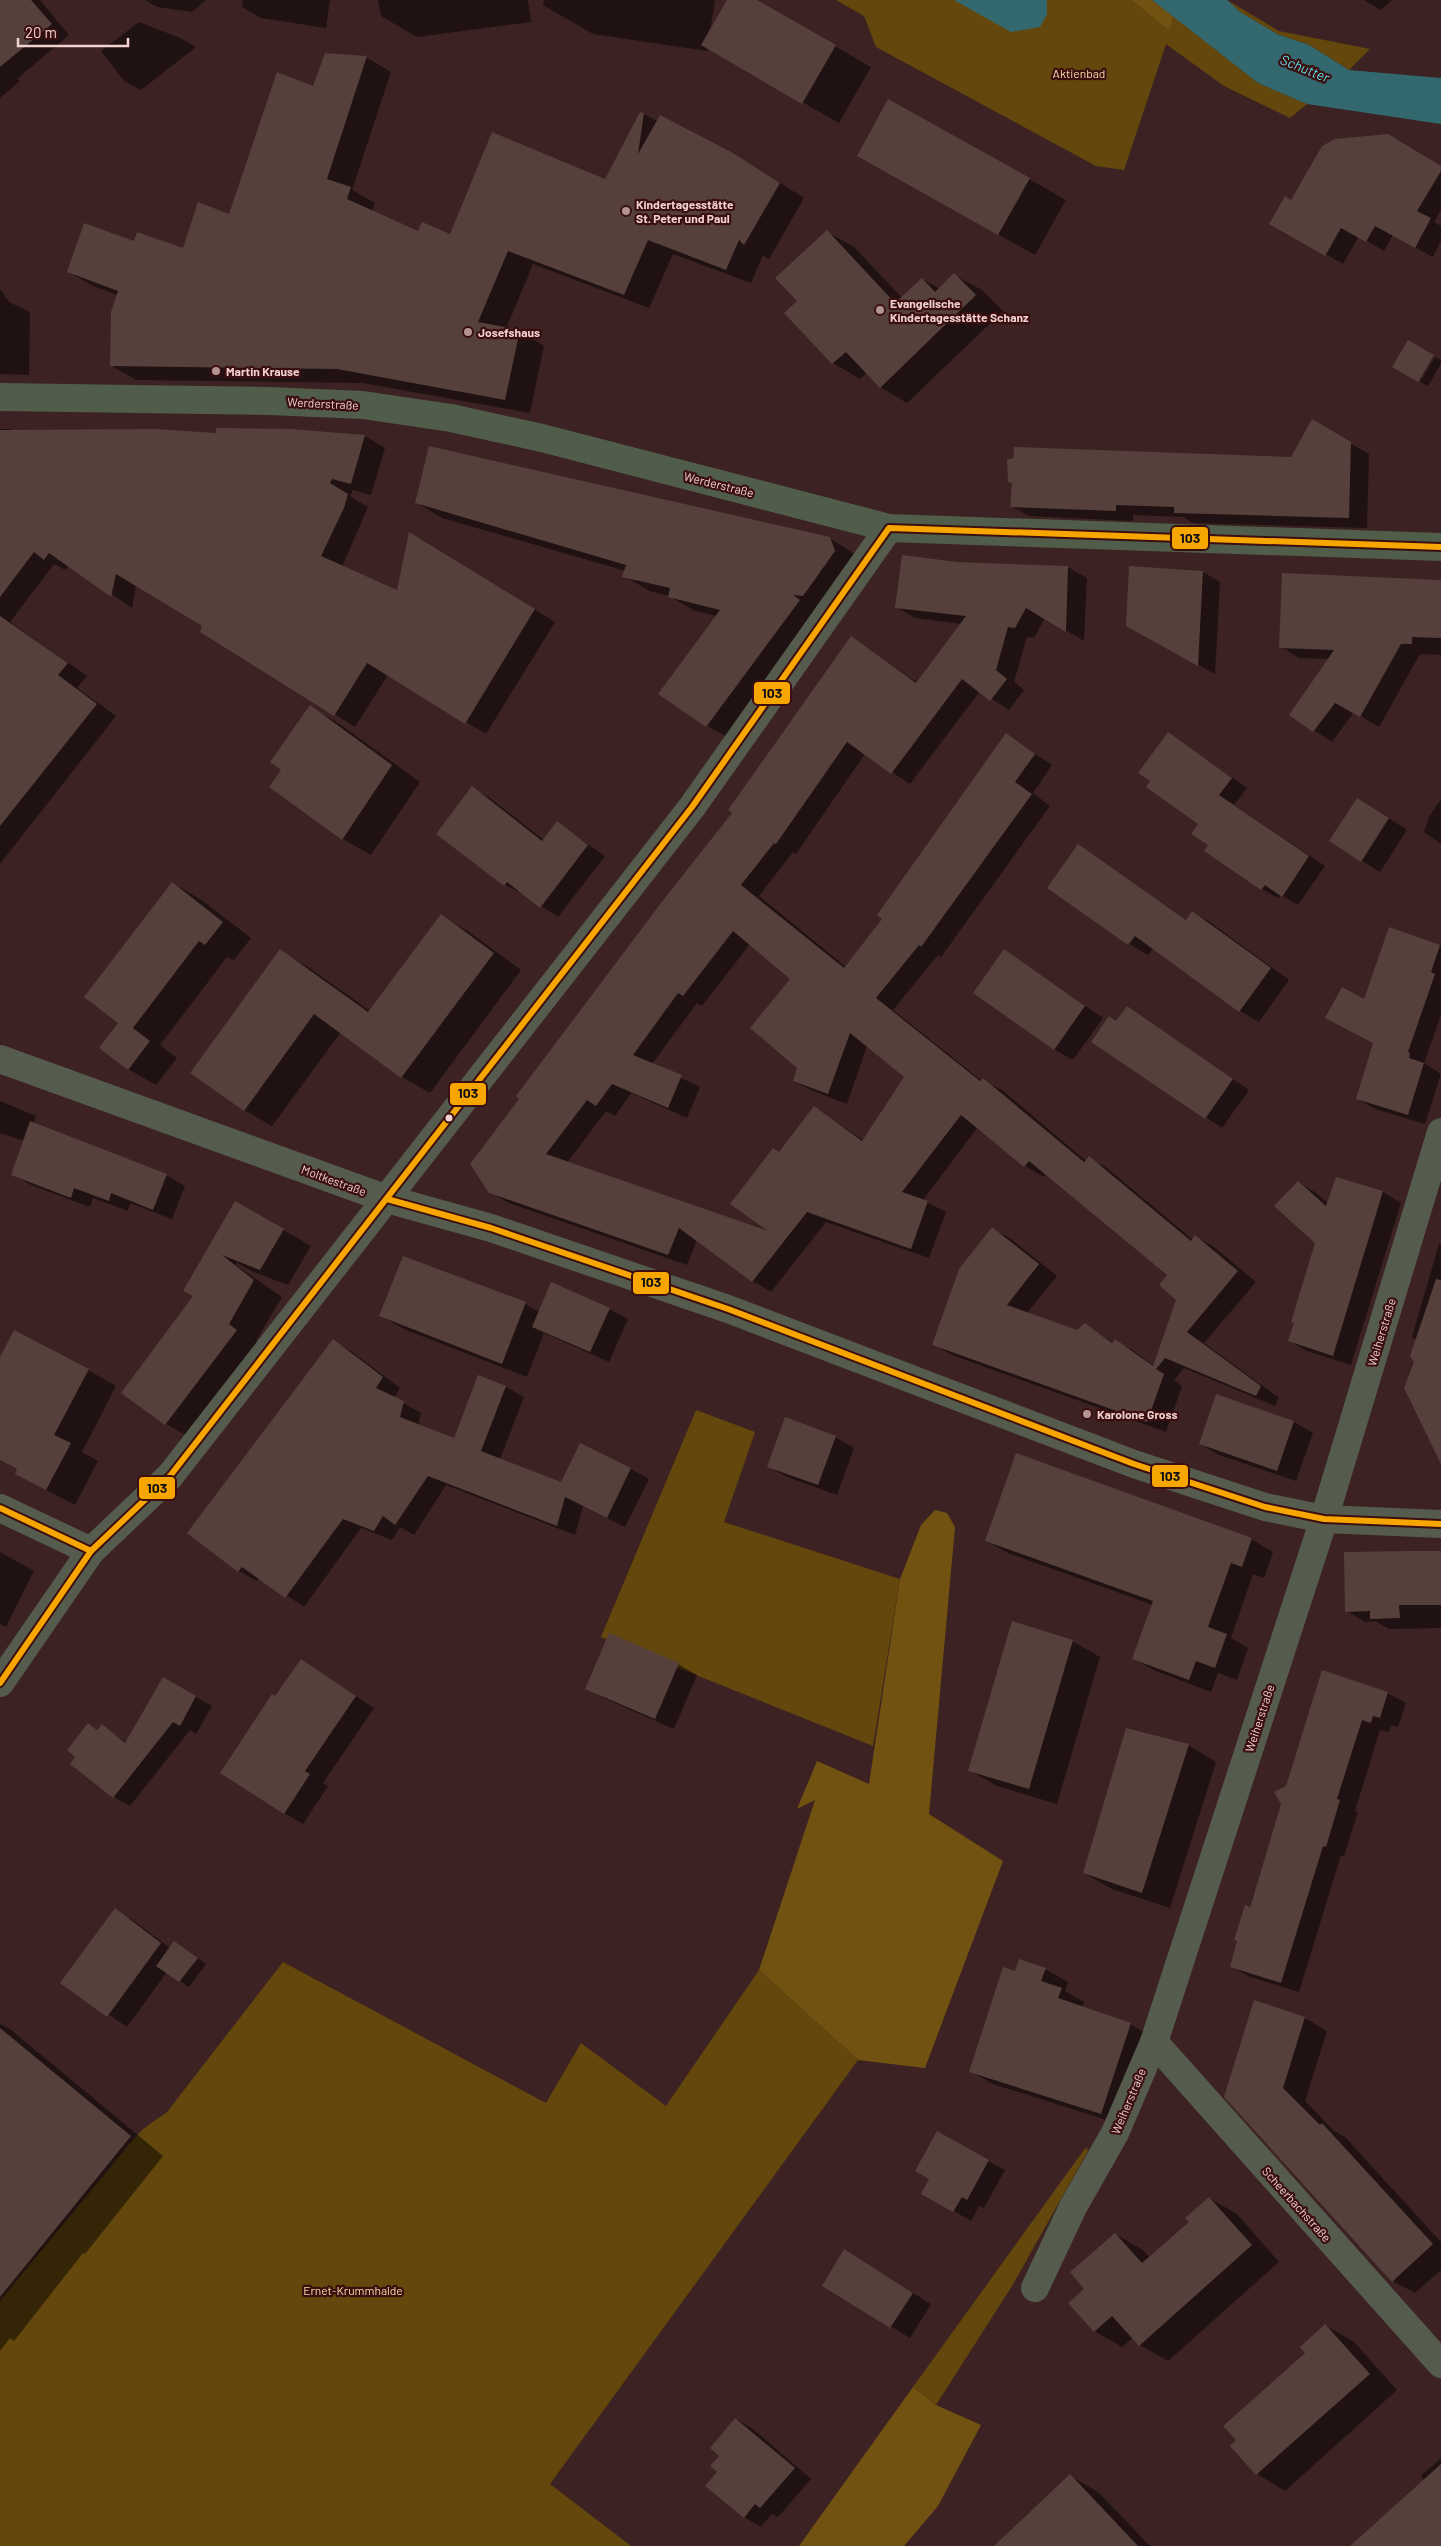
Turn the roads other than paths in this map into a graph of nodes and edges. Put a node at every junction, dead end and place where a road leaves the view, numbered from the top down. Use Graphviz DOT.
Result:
graph roads {
  1 [pos="0,397"];
  2 [pos="889,528"];
  3 [pos="1441,547"];
  4 [pos="0,1059"];
  5 [pos="1441,1132"];
  6 [pos="387,1199"];
  7 [pos="0,1508"];
  8 [pos="1324,1519"];
  9 [pos="1441,1524"];
  10 [pos="91,1551"];
  11 [pos="0,1683"];
  12 [pos="1154,2042"];
  13 [pos="1034,2288"];
  14 [pos="1441,2364"];
  1 -- 2 [label="street, Werderstraße"];
  2 -- 3 [label="street, Werderstraße"];
  2 -- 6 [label="street"];
  4 -- 6 [label="street, Moltkestraße"];
  5 -- 8 [label="street, Weiherstraße"];
  6 -- 8 [label="street, Moltkestraße"];
  6 -- 10 [label="street"];
  7 -- 10 [label="street"];
  8 -- 9 [label="street, Moltkestraße"];
  8 -- 12 [label="street, Weiherstraße"];
  10 -- 11 [label="street"];
  12 -- 13 [label="street, Weiherstraße"];
  12 -- 14 [label="street, Scheerbachstraße"];
}
